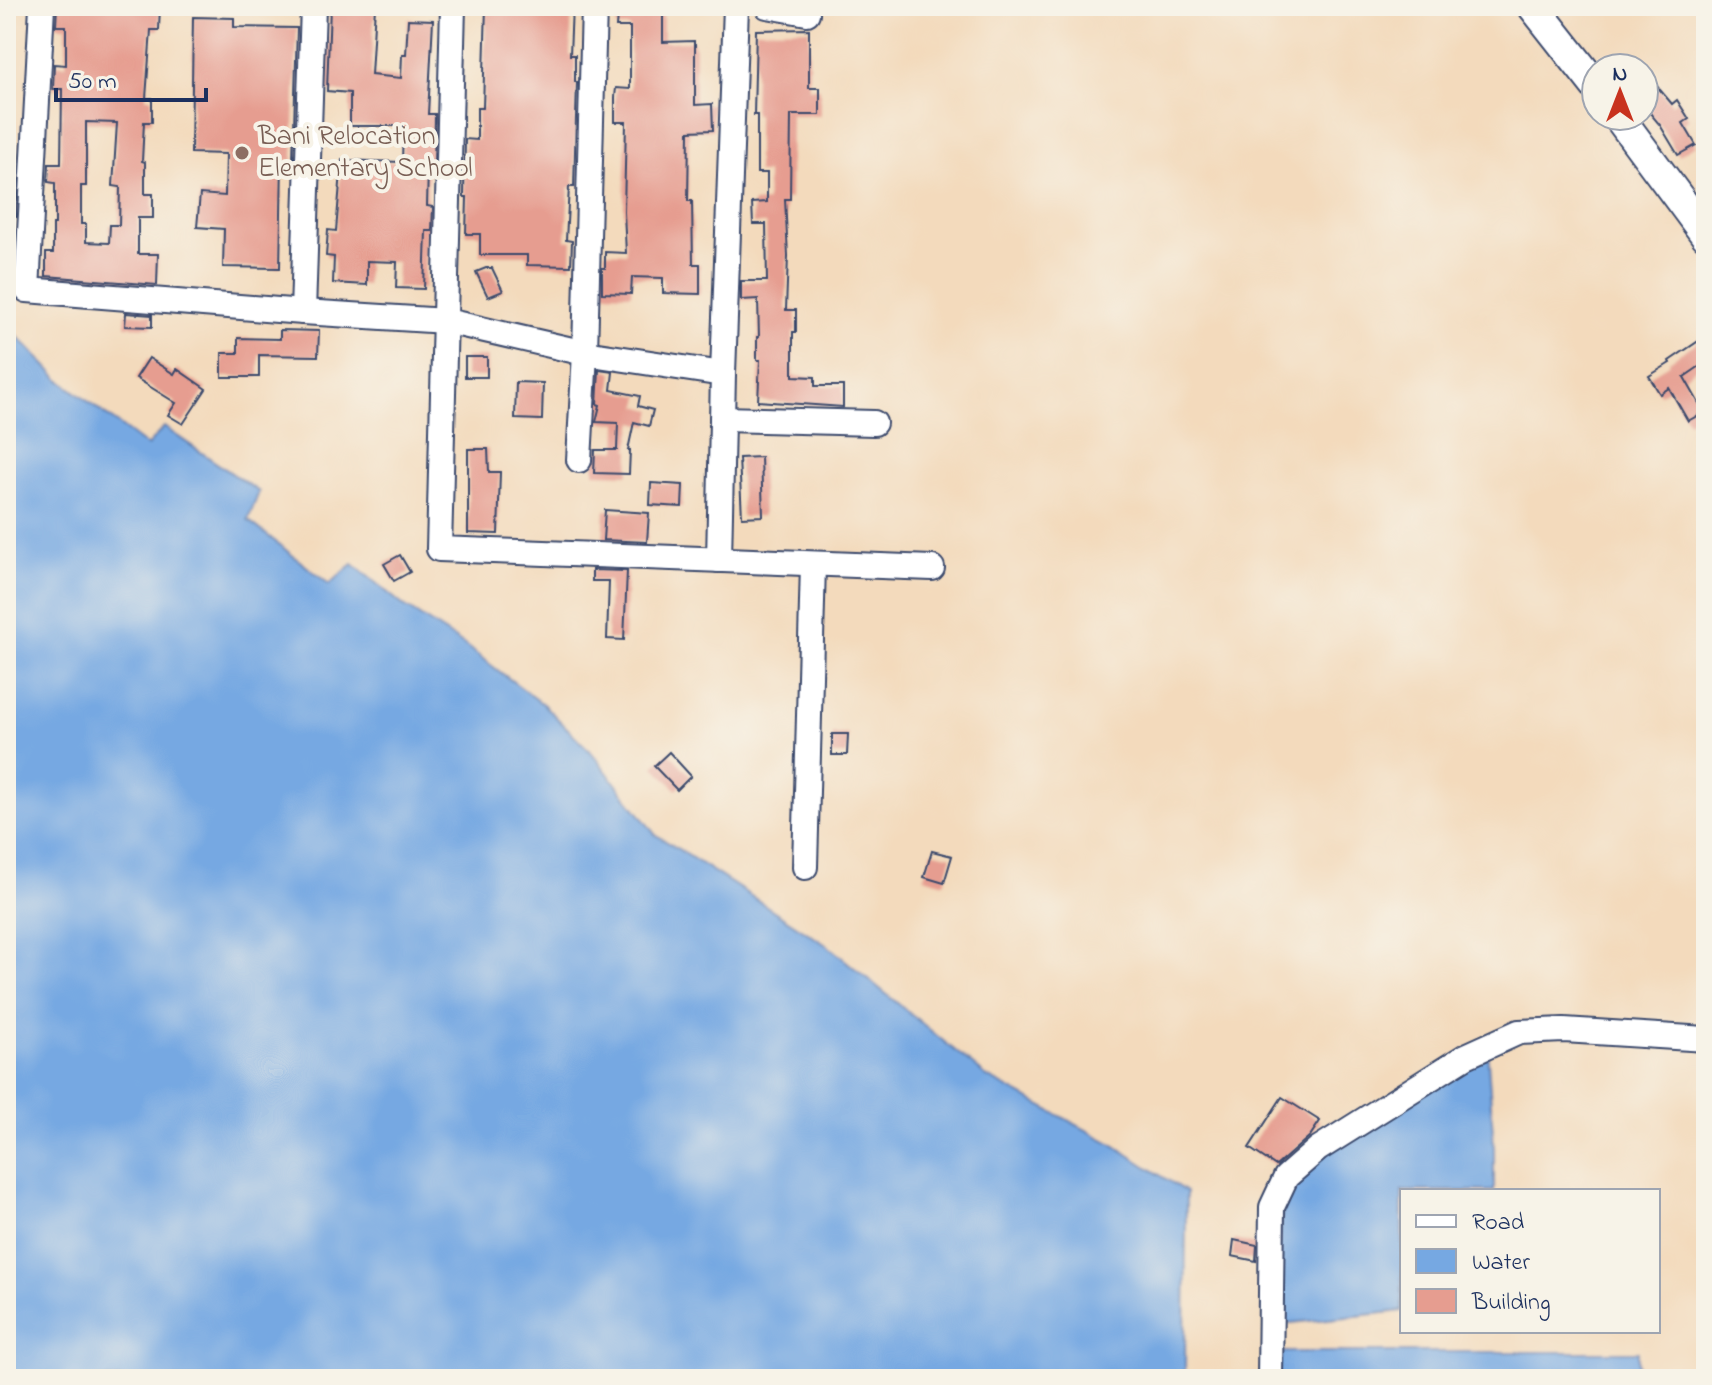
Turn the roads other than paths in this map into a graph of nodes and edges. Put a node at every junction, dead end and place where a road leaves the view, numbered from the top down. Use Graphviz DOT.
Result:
graph roads {
  1 [pos="42,6"];
  2 [pos="313,6"];
  3 [pos="453,6"];
  4 [pos="594,6"];
  5 [pos="736,6"];
  6 [pos="767,6"];
  7 [pos="1533,6"];
  8 [pos="807,13"];
  9 [pos="1580,66"];
  10 [pos="1630,132"];
  11 [pos="1706,235"];
  12 [pos="303,312"];
  13 [pos="446,321"];
  14 [pos="585,353"];
  15 [pos="723,374"];
  16 [pos="722,419"];
  17 [pos="874,423"];
  18 [pos="579,460"];
  19 [pos="719,560"];
  20 [pos="813,564"];
  21 [pos="932,568"];
  22 [pos="805,867"];
  23 [pos="1706,1039"];
  24 [pos="1270,1379"];
  1 -- 12 [label="street"];
  2 -- 12 [label="street"];
  3 -- 13 [label="street"];
  4 -- 14 [label="street"];
  5 -- 15 [label="street"];
  6 -- 8 [label="street"];
  7 -- 9 [label="main road"];
  10 -- 11 [label="main road"];
  12 -- 13 [label="street"];
  13 -- 14 [label="street"];
  13 -- 19 [label="street"];
  14 -- 15 [label="street"];
  14 -- 18 [label="street"];
  15 -- 16 [label="street"];
  16 -- 17 [label="street"];
  16 -- 19 [label="street"];
  19 -- 20 [label="street"];
  20 -- 21 [label="street"];
  20 -- 22 [label="street"];
  23 -- 24 [label="street"];
}
